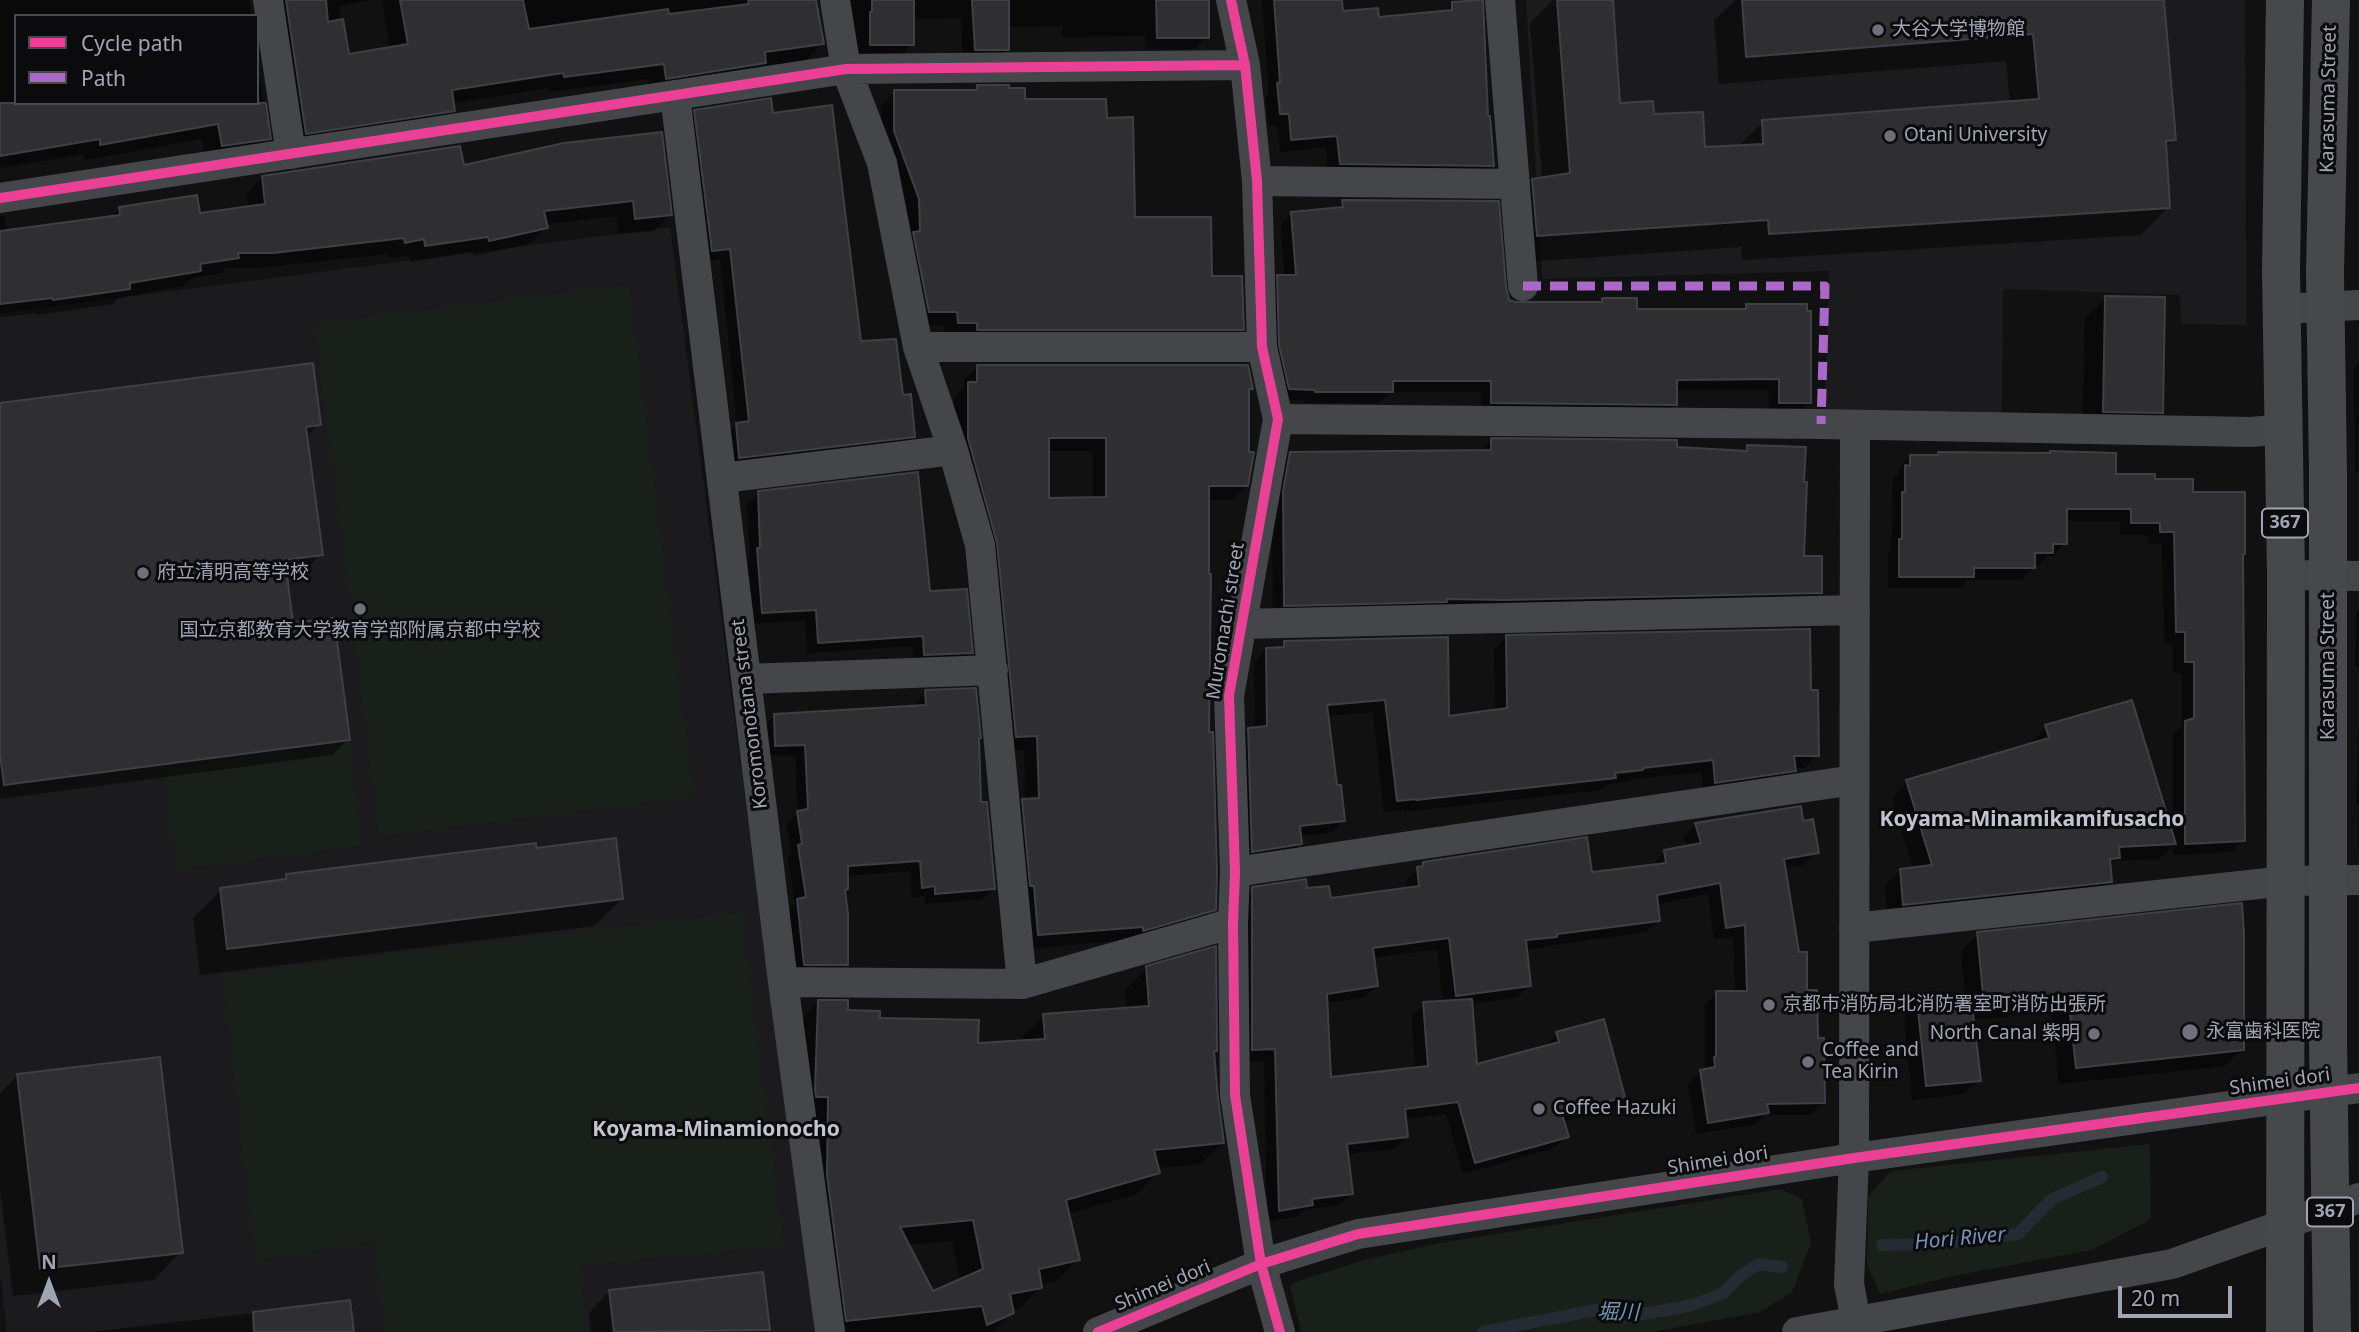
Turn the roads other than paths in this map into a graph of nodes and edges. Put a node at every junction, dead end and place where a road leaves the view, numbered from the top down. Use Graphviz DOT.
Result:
graph roads {
  1 [pos="268,0"];
  2 [pos="835,0"];
  3 [pos="1231,0"];
  4 [pos="1500,0"];
  5 [pos="2285,0"];
  6 [pos="2332,0"];
  7 [pos="1245,65"];
  8 [pos="846,69"];
  9 [pos="675,95"];
  10 [pos="291,154"];
  11 [pos="1257,181"];
  12 [pos="1515,184"];
  13 [pos="0,198"];
  14 [pos="1523,286"];
  15 [pos="2342,305"];
  16 [pos="2282,309"];
  17 [pos="918,347"];
  18 [pos="1262,347"];
  19 [pos="1278,419"];
  20 [pos="1855,425"];
  21 [pos="2284,429"];
  22 [pos="953,450"];
  23 [pos="722,478"];
  24 [pos="2286,575"];
  25 [pos="2344,576"];
  26 [pos="1855,610"];
  27 [pos="1241,624"];
  28 [pos="993,670"];
  29 [pos="746,679"];
  30 [pos="1854,780"];
  31 [pos="1235,872"];
  32 [pos="2344,880"];
  33 [pos="2286,881"];
  34 [pos="1233,923"];
  35 [pos="1854,928"];
  36 [pos="783,982"];
  37 [pos="1022,984"];
  38 [pos="2344,1091"];
  39 [pos="2284,1099"];
  40 [pos="1854,1158"];
  41 [pos="2344,1203"];
  42 [pos="2285,1224"];
  43 [pos="1261,1264"];
  44 [pos="1857,1327"];
  45 [pos="830,1332"];
  46 [pos="1098,1332"];
  47 [pos="1280,1332"];
  48 [pos="1797,1332"];
  49 [pos="2285,1332"];
  50 [pos="2332,1332"];
  1 -- 10 [label="street"];
  2 -- 8 [label="street"];
  3 -- 7 [label="street, Muromachi street"];
  4 -- 12 [label="street"];
  5 -- 16 [label="highway, 367"];
  6 -- 15 [label="highway, Karasuma Street / 367"];
  7 -- 8 [label="street"];
  7 -- 11 [label="street, Muromachi street"];
  8 -- 9 [label="street"];
  8 -- 17 [label="street"];
  9 -- 10 [label="street"];
  9 -- 23 [label="street, Koromonotana street"];
  10 -- 13 [label="street"];
  11 -- 12 [label="street"];
  11 -- 18 [label="street, Muromachi street"];
  12 -- 14 [label="street"];
  15 -- 16 [label="street"];
  15 -- 25 [label="highway, Karasuma Street / 367"];
  16 -- 21 [label="highway, 367"];
  17 -- 18 [label="street"];
  17 -- 22 [label="street"];
  18 -- 19 [label="street, Muromachi street"];
  19 -- 20 [label="street"];
  19 -- 27 [label="street, Muromachi street"];
  20 -- 21 [label="street"];
  20 -- 26 [label="street"];
  21 -- 24 [label="highway, 367"];
  22 -- 23 [label="street"];
  22 -- 28 [label="street"];
  23 -- 29 [label="street, Koromonotana street"];
  24 -- 25 [label="street"];
  24 -- 33 [label="highway, 367"];
  25 -- 32 [label="highway, Karasuma Street / 367"];
  26 -- 27 [label="street"];
  26 -- 30 [label="street"];
  27 -- 31 [label="street, Muromachi street"];
  28 -- 29 [label="street"];
  28 -- 37 [label="street"];
  29 -- 36 [label="street, Koromonotana street"];
  30 -- 31 [label="street"];
  30 -- 35 [label="street"];
  31 -- 34 [label="street, Muromachi street"];
  32 -- 33 [label="street"];
  32 -- 38 [label="highway, Karasuma Street / 367"];
  33 -- 35 [label="street"];
  33 -- 39 [label="highway, 367"];
  34 -- 37 [label="street"];
  34 -- 43 [label="street, Muromachi street"];
  35 -- 40 [label="street"];
  36 -- 37 [label="street"];
  36 -- 45 [label="street, Koromonotana street"];
  38 -- 39 [label="street, Shimei dori"];
  38 -- 41 [label="highway, Karasuma Street / 367"];
  39 -- 40 [label="street, Shimei dori"];
  39 -- 42 [label="highway, 367"];
  40 -- 43 [label="street, Shimei dori"];
  40 -- 44 [label="street"];
  41 -- 42 [label="street"];
  41 -- 50 [label="highway, Karasuma Street / 367"];
  42 -- 44 [label="street"];
  42 -- 49 [label="highway, 367"];
  43 -- 46 [label="street, Shimei dori"];
  43 -- 47 [label="street, Muromachi street"];
  44 -- 48 [label="street"];
}
